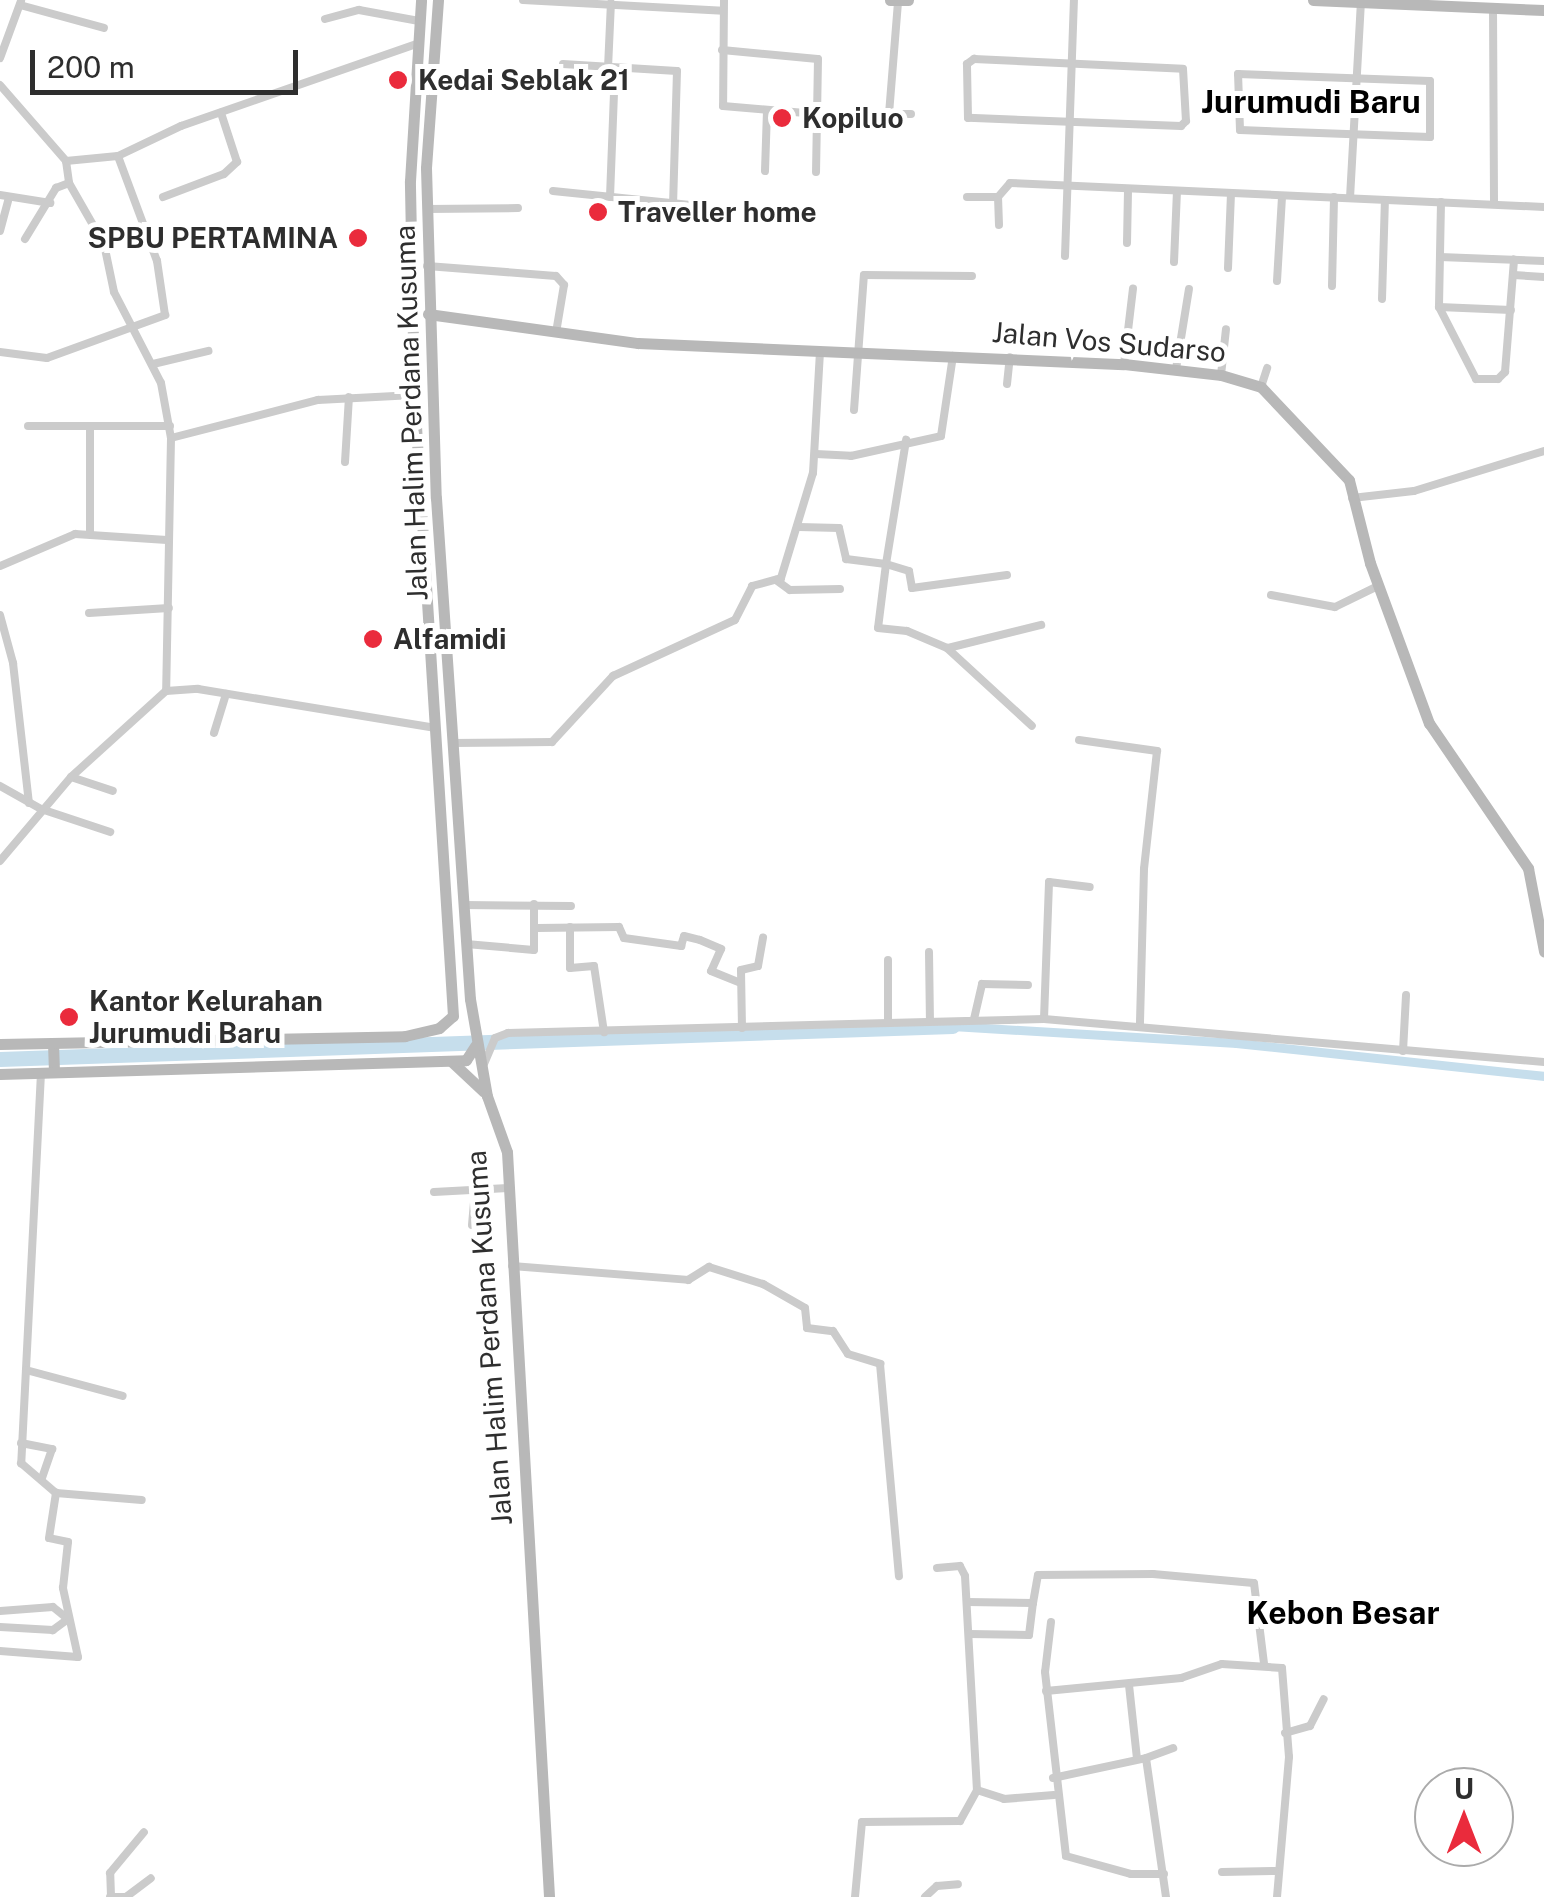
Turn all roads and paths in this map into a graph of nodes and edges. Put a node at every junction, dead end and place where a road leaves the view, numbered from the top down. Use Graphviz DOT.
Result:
graph roads {
  1 [pos="421,0"];
  2 [pos="438,0"];
  3 [pos="524,0"];
  4 [pos="724,0"];
  5 [pos="1074,0"];
  6 [pos="1314,0"];
  7 [pos="899,1"];
  8 [pos="20,2"];
  9 [pos="611,2"];
  10 [pos="1361,2"];
  11 [pos="1398,2"];
  12 [pos="1487,5"];
  13 [pos="1544,10"];
  14 [pos="723,11"];
  15 [pos="325,19"];
  16 [pos="419,21"];
  17 [pos="104,28"];
  18 [pos="417,44"];
  19 [pos="722,50"];
  20 [pos="0,58"];
  21 [pos="563,64"];
  22 [pos="1071,64"];
  23 [pos="612,68"];
  24 [pos="1354,77"];
  25 [pos="0,85"];
  26 [pos="767,111"];
  27 [pos="221,114"];
  28 [pos="817,114"];
  29 [pos="875,114"];
  30 [pos="889,114"];
  31 [pos="911,114"];
  32 [pos="1068,122"];
  33 [pos="1351,136"];
  34 [pos="118,156"];
  35 [pos="66,162"];
  36 [pos="764,171"];
  37 [pos="816,172"];
  38 [pos="69,183"];
  39 [pos="1067,186"];
  40 [pos="1128,189"];
  41 [pos="553,191"];
  42 [pos="1178,191"];
  43 [pos="1231,194"];
  44 [pos="4,196"];
  45 [pos="998,196"];
  46 [pos="1282,196"];
  47 [pos="163,197"];
  48 [pos="610,197"];
  49 [pos="967,197"];
  50 [pos="1334,197"];
  51 [pos="1350,198"];
  52 [pos="1385,200"];
  53 [pos="674,202"];
  54 [pos="1441,202"];
  55 [pos="50,203"];
  56 [pos="1494,204"];
  57 [pos="700,206"];
  58 [pos="1544,207"];
  59 [pos="518,208"];
  60 [pos="427,209"];
  61 [pos="999,225"];
  62 [pos="0,231"];
  63 [pos="24,239"];
  64 [pos="1127,243"];
  65 [pos="1065,256"];
  66 [pos="1440,257"];
  67 [pos="1514,259"];
  68 [pos="1544,261"];
  69 [pos="1174,262"];
  70 [pos="427,266"];
  71 [pos="1228,268"];
  72 [pos="1514,275"];
  73 [pos="972,276"];
  74 [pos="1544,277"];
  75 [pos="1277,280"];
  76 [pos="1332,286"];
  77 [pos="1189,289"];
  78 [pos="1133,290"];
  79 [pos="1382,299"];
  80 [pos="1439,307"];
  81 [pos="1511,310"];
  82 [pos="428,314"];
  83 [pos="557,327"];
  84 [pos="130,329"];
  85 [pos="1226,329"];
  86 [pos="208,351"];
  87 [pos="0,352"];
  88 [pos="820,352"];
  89 [pos="856,353"];
  90 [pos="953,356"];
  91 [pos="1010,357"];
  92 [pos="153,364"];
  93 [pos="1124,364"];
  94 [pos="1267,368"];
  95 [pos="1176,369"];
  96 [pos="1221,375"];
  97 [pos="1008,384"];
  98 [pos="1261,387"];
  99 [pos="414,395"];
  100 [pos="349,397"];
  101 [pos="854,410"];
  102 [pos="28,426"];
  103 [pos="90,426"];
  104 [pos="170,426"];
  105 [pos="171,438"];
  106 [pos="906,440"];
  107 [pos="1544,450"];
  108 [pos="816,454"];
  109 [pos="345,462"];
  110 [pos="1352,498"];
  111 [pos="799,527"];
  112 [pos="90,533"];
  113 [pos="167,540"];
  114 [pos="440,546"];
  115 [pos="423,548"];
  116 [pos="886,564"];
  117 [pos="0,566"];
  118 [pos="1006,575"];
  119 [pos="776,580"];
  120 [pos="1378,586"];
  121 [pos="840,589"];
  122 [pos="1271,595"];
  123 [pos="169,608"];
  124 [pos="89,613"];
  125 [pos="0,615"];
  126 [pos="444,620"];
  127 [pos="428,622"];
  128 [pos="1041,626"];
  129 [pos="947,648"];
  130 [pos="166,690"];
  131 [pos="226,694"];
  132 [pos="1032,726"];
  133 [pos="436,728"];
  134 [pos="214,733"];
  135 [pos="1079,740"];
  136 [pos="452,743"];
  137 [pos="71,776"];
  138 [pos="0,786"];
  139 [pos="113,791"];
  140 [pos="29,803"];
  141 [pos="42,809"];
  142 [pos="110,832"];
  143 [pos="0,861"];
  144 [pos="1090,887"];
  145 [pos="534,904"];
  146 [pos="463,905"];
  147 [pos="571,906"];
  148 [pos="537,928"];
  149 [pos="570,928"];
  150 [pos="763,938"];
  151 [pos="466,944"];
  152 [pos="929,952"];
  153 [pos="1544,952"];
  154 [pos="888,960"];
  155 [pos="740,982"];
  156 [pos="1028,985"];
  157 [pos="1406,995"];
  158 [pos="974,1019"];
  159 [pos="1044,1019"];
  160 [pos="930,1020"];
  161 [pos="888,1023"];
  162 [pos="1140,1024"];
  163 [pos="742,1028"];
  164 [pos="604,1032"];
  165 [pos="479,1042"];
  166 [pos="0,1044"];
  167 [pos="54,1045"];
  168 [pos="1403,1052"];
  169 [pos="451,1061"];
  170 [pos="1544,1062"];
  171 [pos="50,1070"];
  172 [pos="0,1074"];
  173 [pos="486,1096"];
  174 [pos="508,1188"];
  175 [pos="474,1190"];
  176 [pos="434,1192"];
  177 [pos="472,1226"];
  178 [pos="509,1266"];
  179 [pos="26,1370"];
  180 [pos="123,1396"];
  181 [pos="21,1442"];
  182 [pos="42,1478"];
  183 [pos="56,1494"];
  184 [pos="142,1500"];
  185 [pos="936,1568"];
  186 [pos="900,1576"];
  187 [pos="967,1602"];
  188 [pos="1032,1603"];
  189 [pos="0,1611"];
  190 [pos="1051,1622"];
  191 [pos="0,1626"];
  192 [pos="969,1634"];
  193 [pos="0,1651"];
  194 [pos="1264,1662"];
  195 [pos="1129,1684"];
  196 [pos="1046,1691"];
  197 [pos="1324,1699"];
  198 [pos="1285,1732"];
  199 [pos="1172,1748"];
  200 [pos="1142,1759"];
  201 [pos="1053,1778"];
  202 [pos="977,1790"];
  203 [pos="1054,1795"];
  204 [pos="144,1832"];
  205 [pos="1275,1870"];
  206 [pos="1222,1872"];
  207 [pos="1164,1874"];
  208 [pos="151,1878"];
  209 [pos="958,1884"];
  210 [pos="110,1896"];
  211 [pos="548,1897"];
  212 [pos="855,1897"];
  213 [pos="925,1897"];
  214 [pos="1166,1897"];
  215 [pos="1277,1897"];
  1 -- 16 [label="main road, Jalan Halim Perdana Kusuma"];
  2 -- 60 [label="main road, Jalan Halim Perdana Kusuma"];
  3 -- 9 [label="street"];
  4 -- 14 [label="street"];
  5 -- 22 [label="street"];
  6 -- 10 [label="main road"];
  7 -- 30 [label="street"];
  8 -- 17 [label="street"];
  8 -- 20 [label="street"];
  9 -- 14 [label="street"];
  9 -- 23 [label="street"];
  10 -- 11 [label="main road"];
  10 -- 24 [label="street"];
  11 -- 12 [label="main road"];
  12 -- 13 [label="main road"];
  12 -- 56 [label="street"];
  14 -- 19 [label="street"];
  15 -- 16 [label="street"];
  16 -- 18 [label="main road, Jalan Halim Perdana Kusuma"];
  18 -- 27 [label="street"];
  18 -- 99 [label="main road, Jalan Halim Perdana Kusuma"];
  19 -- 26 [label="street"];
  19 -- 28 [label="street"];
  21 -- 23 [label="street"];
  22 -- 32 [label="street"];
  22 -- 32 [label="street"];
  22 -- 32 [label="street"];
  23 -- 48 [label="street"];
  23 -- 53 [label="street"];
  24 -- 33 [label="street"];
  24 -- 33 [label="street"];
  24 -- 33 [label="street"];
  25 -- 35 [label="street"];
  26 -- 28 [label="street"];
  26 -- 36 [label="street"];
  27 -- 34 [label="street"];
  27 -- 47 [label="street"];
  28 -- 37 [label="street"];
  29 -- 30 [label="street"];
  30 -- 31 [label="street"];
  32 -- 39 [label="street"];
  33 -- 51 [label="street"];
  34 -- 35 [label="street"];
  34 -- 84 [label="street"];
  35 -- 38 [label="street"];
  38 -- 55 [label="street"];
  38 -- 84 [label="street"];
  39 -- 40 [label="street"];
  39 -- 45 [label="street"];
  39 -- 65 [label="street"];
  40 -- 42 [label="street"];
  40 -- 64 [label="street"];
  41 -- 48 [label="street"];
  42 -- 43 [label="street"];
  42 -- 69 [label="street"];
  43 -- 46 [label="street"];
  43 -- 71 [label="street"];
  44 -- 55 [label="street"];
  44 -- 62 [label="street"];
  45 -- 49 [label="street"];
  45 -- 61 [label="street"];
  46 -- 50 [label="street"];
  46 -- 75 [label="street"];
  48 -- 53 [label="street"];
  50 -- 51 [label="street"];
  50 -- 76 [label="street"];
  51 -- 52 [label="street"];
  52 -- 54 [label="street"];
  52 -- 79 [label="street"];
  53 -- 57 [label="street"];
  54 -- 56 [label="street"];
  54 -- 66 [label="street"];
  55 -- 63 [label="street"];
  56 -- 58 [label="street"];
  59 -- 60 [label="street"];
  60 -- 70 [label="main road, Jalan Halim Perdana Kusuma"];
  66 -- 67 [label="street"];
  66 -- 80 [label="street"];
  67 -- 68 [label="street"];
  67 -- 72 [label="street"];
  70 -- 82 [label="main road, Jalan Halim Perdana Kusuma"];
  70 -- 83 [label="street"];
  72 -- 74 [label="street"];
  72 -- 81 [label="street"];
  73 -- 89 [label="street"];
  77 -- 95 [label="street"];
  78 -- 93 [label="street"];
  80 -- 81 [label="street"];
  80 -- 81 [label="street"];
  82 -- 83 [label="main road, Jalan Vos Sudarso"];
  82 -- 114 [label="main road, Jalan Halim Perdana Kusuma"];
  83 -- 88 [label="main road, Jalan Vos Sudarso"];
  84 -- 87 [label="street"];
  84 -- 92 [label="street"];
  85 -- 96 [label="street"];
  86 -- 92 [label="street"];
  88 -- 89 [label="main road, Jalan Vos Sudarso"];
  88 -- 108 [label="street"];
  89 -- 90 [label="main road, Jalan Vos Sudarso"];
  89 -- 101 [label="street"];
  90 -- 91 [label="main road, Jalan Vos Sudarso"];
  90 -- 106 [label="street"];
  91 -- 93 [label="main road, Jalan Vos Sudarso"];
  91 -- 97 [label="street"];
  92 -- 104 [label="street"];
  93 -- 95 [label="main road, Jalan Vos Sudarso"];
  94 -- 98 [label="street"];
  95 -- 96 [label="main road, Jalan Vos Sudarso"];
  96 -- 98 [label="main road, Jalan Vos Sudarso"];
  98 -- 110 [label="main road, Jalan Vos Sudarso"];
  99 -- 100 [label="street"];
  99 -- 115 [label="main road, Jalan Halim Perdana Kusuma"];
  100 -- 105 [label="street"];
  100 -- 109 [label="street"];
  102 -- 103 [label="street"];
  103 -- 104 [label="street"];
  103 -- 112 [label="street"];
  104 -- 105 [label="street"];
  105 -- 113 [label="street"];
  106 -- 108 [label="street"];
  106 -- 116 [label="street"];
  107 -- 110 [label="street"];
  108 -- 111 [label="street"];
  110 -- 120 [label="main road, Jalan Vos Sudarso"];
  111 -- 116 [label="street"];
  111 -- 119 [label="street"];
  112 -- 113 [label="street"];
  112 -- 117 [label="street"];
  113 -- 123 [label="street"];
  114 -- 115 [label="main road"];
  114 -- 126 [label="main road, Jalan Halim Perdana Kusuma"];
  115 -- 127 [label="main road, Jalan Halim Perdana Kusuma"];
  116 -- 118 [label="street"];
  116 -- 129 [label="street"];
  119 -- 121 [label="street"];
  119 -- 136 [label="street"];
  120 -- 122 [label="street"];
  120 -- 153 [label="main road, Jalan Vos Sudarso"];
  123 -- 124 [label="street"];
  123 -- 130 [label="street"];
  125 -- 140 [label="street"];
  126 -- 127 [label="main road"];
  126 -- 136 [label="main road, Jalan Halim Perdana Kusuma"];
  127 -- 133 [label="main road, Jalan Halim Perdana Kusuma"];
  128 -- 129 [label="street"];
  129 -- 132 [label="street"];
  130 -- 131 [label="street"];
  130 -- 137 [label="street"];
  131 -- 133 [label="street"];
  131 -- 134 [label="street"];
  133 -- 167 [label="main road, Jalan Halim Perdana Kusuma"];
  135 -- 162 [label="street"];
  136 -- 146 [label="main road, Jalan Halim Perdana Kusuma"];
  137 -- 139 [label="street"];
  137 -- 141 [label="street"];
  138 -- 140 [label="street"];
  140 -- 141 [label="street"];
  141 -- 142 [label="street"];
  141 -- 143 [label="street"];
  144 -- 159 [label="street"];
  145 -- 146 [label="street"];
  145 -- 147 [label="street"];
  145 -- 148 [label="street"];
  146 -- 151 [label="main road, Jalan Halim Perdana Kusuma"];
  148 -- 149 [label="street"];
  148 -- 151 [label="street"];
  149 -- 155 [label="street"];
  149 -- 164 [label="street"];
  150 -- 155 [label="street"];
  151 -- 165 [label="main road, Jalan Halim Perdana Kusuma"];
  152 -- 160 [label="street"];
  154 -- 161 [label="street"];
  155 -- 163 [label="street"];
  156 -- 158 [label="street"];
  157 -- 168 [label="street"];
  158 -- 159 [label="street"];
  158 -- 160 [label="street"];
  159 -- 162 [label="street"];
  160 -- 161 [label="street"];
  161 -- 163 [label="street"];
  162 -- 168 [label="street"];
  163 -- 164 [label="street"];
  164 -- 165 [label="street"];
  165 -- 169 [label="main road"];
  165 -- 173 [label="main road, Jalan Halim Perdana Kusuma"];
  166 -- 167 [label="main road"];
  167 -- 171 [label="main road"];
  168 -- 170 [label="street"];
  169 -- 171 [label="main road"];
  169 -- 173 [label="main road"];
  171 -- 172 [label="main road"];
  171 -- 179 [label="street"];
  173 -- 174 [label="main road, Jalan Halim Perdana Kusuma"];
  174 -- 175 [label="street"];
  174 -- 178 [label="main road, Jalan Halim Perdana Kusuma"];
  175 -- 176 [label="street"];
  175 -- 177 [label="street"];
  178 -- 186 [label="street"];
  178 -- 211 [label="main road, Jalan Halim Perdana Kusuma"];
  179 -- 180 [label="street"];
  179 -- 181 [label="street"];
  181 -- 182 [label="street"];
  181 -- 182 [label="street"];
  182 -- 183 [label="street"];
  183 -- 184 [label="street"];
  183 -- 193 [label="street"];
  185 -- 187 [label="street"];
  187 -- 188 [label="street"];
  187 -- 192 [label="street"];
  188 -- 192 [label="street"];
  188 -- 194 [label="street"];
  189 -- 191 [label="street"];
  190 -- 196 [label="street"];
  192 -- 202 [label="street"];
  194 -- 195 [label="street"];
  194 -- 198 [label="street"];
  195 -- 196 [label="street"];
  195 -- 200 [label="street"];
  196 -- 201 [label="street"];
  197 -- 198 [label="street"];
  198 -- 205 [label="street"];
  199 -- 200 [label="street"];
  200 -- 201 [label="street"];
  200 -- 207 [label="street"];
  201 -- 203 [label="street"];
  202 -- 203 [label="street"];
  202 -- 212 [label="street"];
  203 -- 207 [label="street"];
  204 -- 210 [label="street"];
  205 -- 206 [label="street"];
  205 -- 215 [label="street"];
  207 -- 214 [label="street"];
  208 -- 210 [label="street"];
  209 -- 213 [label="street"];
}
